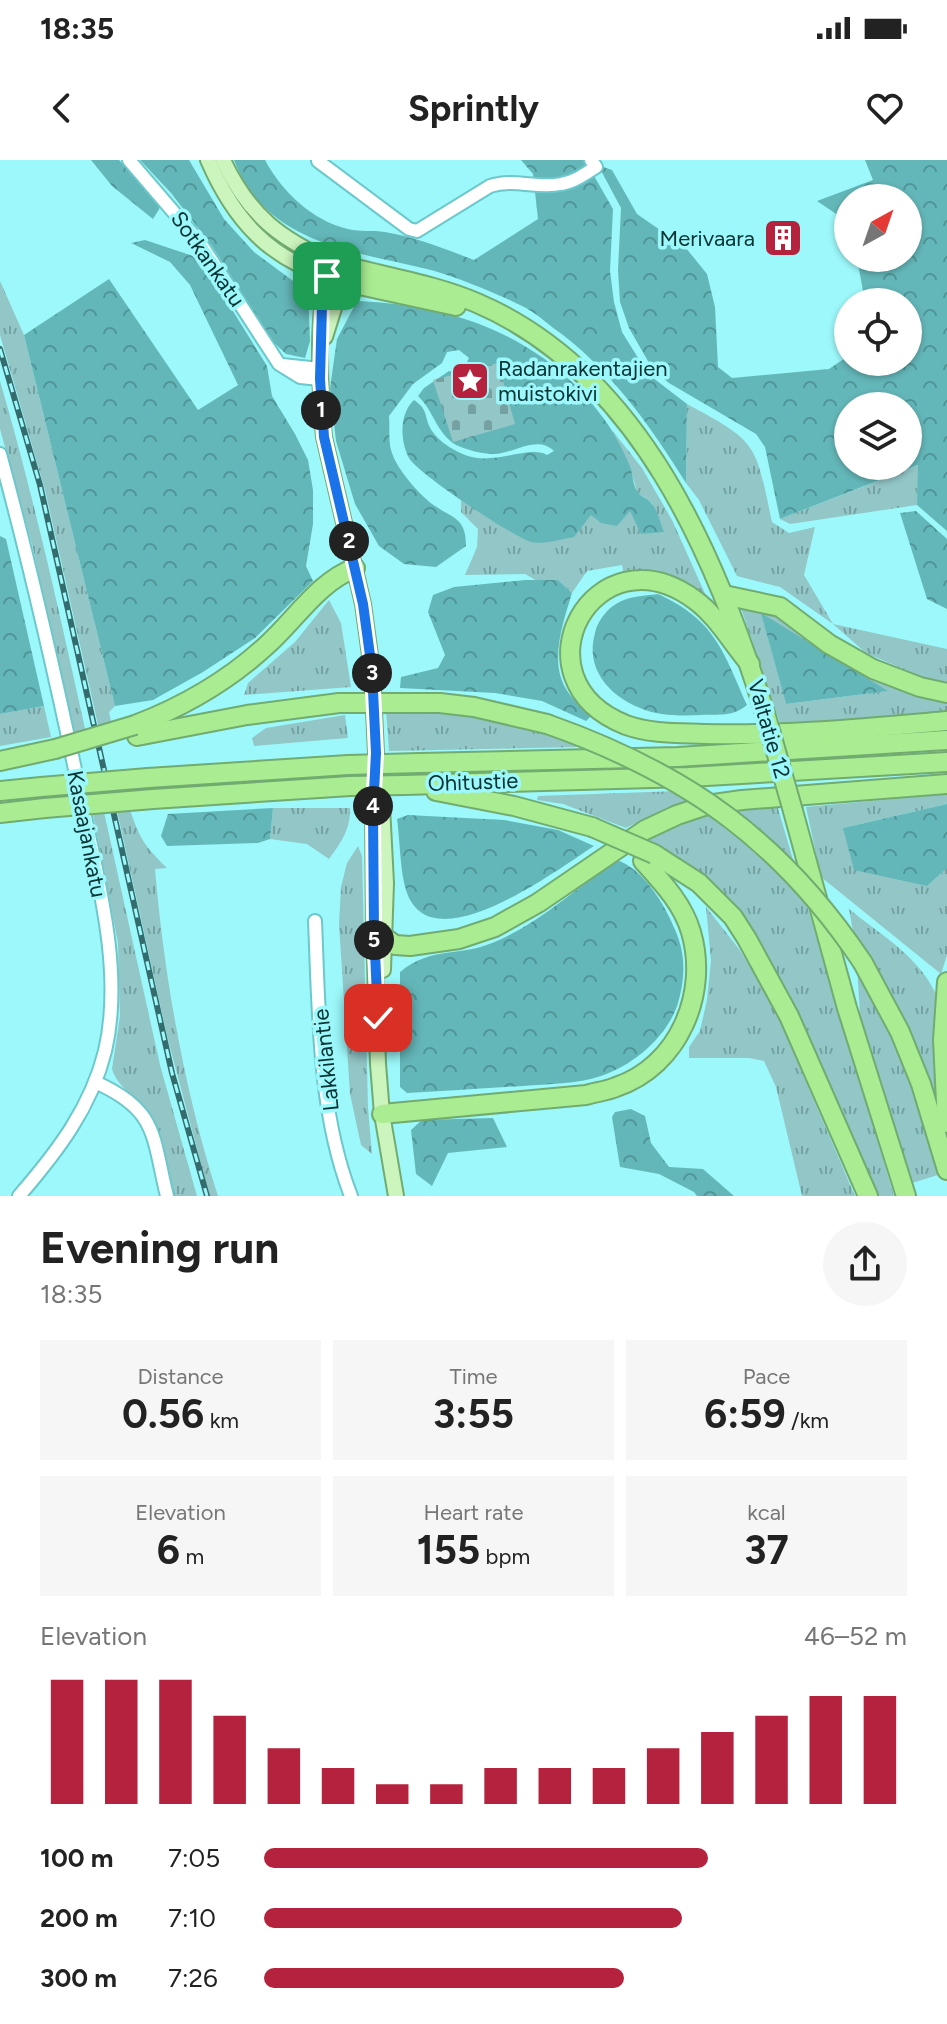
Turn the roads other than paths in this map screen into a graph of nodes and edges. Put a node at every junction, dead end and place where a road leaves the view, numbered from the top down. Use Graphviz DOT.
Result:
graph roads {
  1 [pos="129,160"];
  2 [pos="208,160"];
  3 [pos="223,160"];
  4 [pos="318,161"];
  5 [pos="593,163"];
  6 [pos="335,274"];
  7 [pos="520,325"];
  8 [pos="320,374"];
  9 [pos="0,454"];
  10 [pos="355,568"];
  11 [pos="724,595"];
  12 [pos="750,664"];
  13 [pos="947,693"];
  14 [pos="947,721"];
  15 [pos="136,731"];
  16 [pos="947,740"];
  17 [pos="0,761"];
  18 [pos="947,762"];
  19 [pos="947,784"];
  20 [pos="405,785"];
  21 [pos="0,791"];
  22 [pos="0,813"];
  23 [pos="649,858"];
  24 [pos="315,921"];
  25 [pos="380,935"];
  26 [pos="947,982"];
  27 [pos="95,1082"];
  28 [pos="382,1114"];
  29 [pos="947,1123"];
  30 [pos="947,1170"];
  31 [pos="904,1191"];
  32 [pos="19,1196"];
  33 [pos="167,1196"];
  34 [pos="351,1196"];
  35 [pos="396,1196"];
  36 [pos="868,1196"];
  1 -- 8 [label="street, Sotkankatu"];
  2 -- 6 [label="main road"];
  3 -- 6 [label="main road"];
  4 -- 5 [label="street"];
  6 -- 7 [label="highway, Valtatie 12"];
  6 -- 7 [label="highway, Valtatie 12"];
  6 -- 8 [label="main road"];
  7 -- 11 [label="highway, Valtatie 12"];
  8 -- 10 [label="main road"];
  9 -- 27 [label="street, Kasaajankatu"];
  10 -- 15 [label="highway"];
  10 -- 25 [label="main road"];
  11 -- 12 [label="highway, Valtatie 12"];
  11 -- 13 [label="highway"];
  12 -- 14 [label="highway"];
  12 -- 31 [label="highway, Valtatie 12, bridge"];
  15 -- 17 [label="highway, bridge"];
  15 -- 30 [label="highway, bridge"];
  16 -- 21 [label="highway, Ohitustie, bridge"];
  18 -- 20 [label="highway, Ohitustie"];
  19 -- 25 [label="highway"];
  20 -- 22 [label="highway, Ohitustie, bridge"];
  20 -- 23 [label="highway, bridge"];
  23 -- 28 [label="highway"];
  23 -- 36 [label="highway"];
  24 -- 34 [label="street, Lakkilantie"];
  25 -- 28 [label="main road"];
  26 -- 29 [label="highway"];
  27 -- 32 [label="street, Kasaajankatu"];
  27 -- 33 [label="street"];
  28 -- 35 [label="main road"];
}
